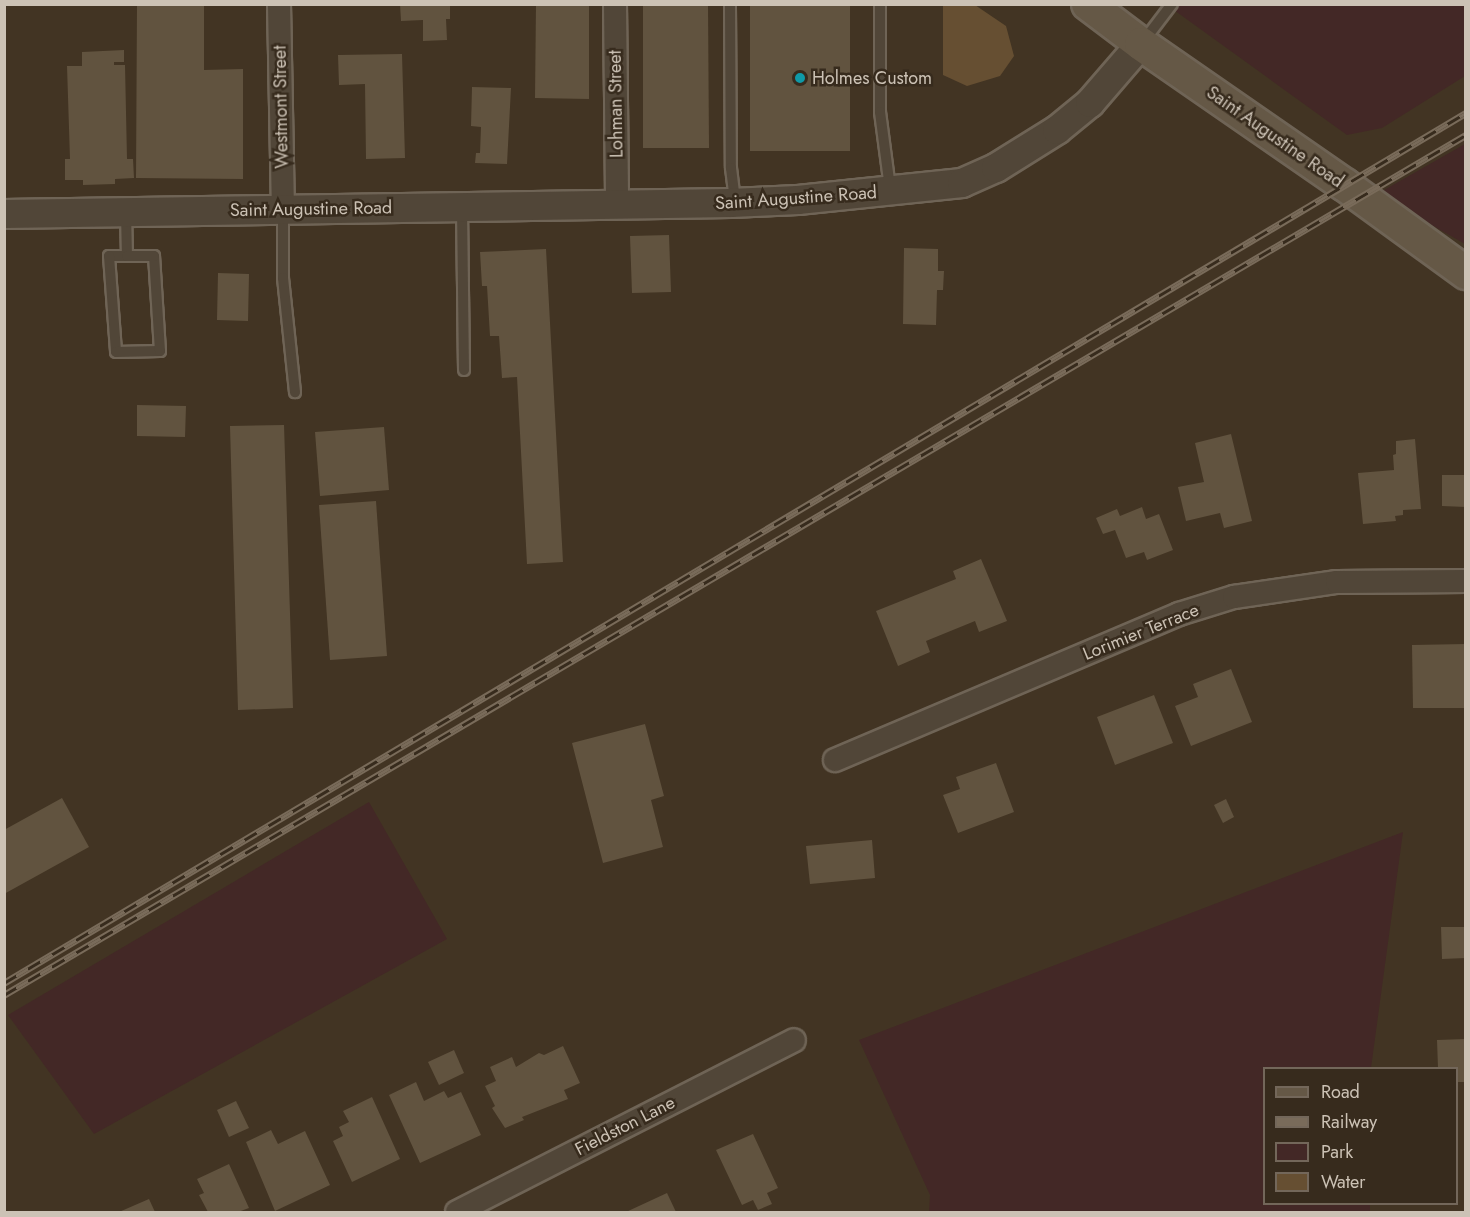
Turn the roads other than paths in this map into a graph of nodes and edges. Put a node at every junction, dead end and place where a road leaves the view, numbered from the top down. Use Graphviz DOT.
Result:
graph roads {
  1 [pos="279,4"];
  2 [pos="615,4"];
  3 [pos="730,4"];
  4 [pos="880,4"];
  5 [pos="1088,4"];
  6 [pos="1172,4"];
  7 [pos="1141,45"];
  8 [pos="890,192"];
  9 [pos="735,203"];
  10 [pos="617,204"];
  11 [pos="462,207"];
  12 [pos="283,210"];
  13 [pos="126,212"];
  14 [pos="4,214"];
  15 [pos="127,256"];
  16 [pos="1466,273"];
  17 [pos="464,370"];
  18 [pos="295,392"];
  19 [pos="1466,581"];
  20 [pos="835,760"];
  21 [pos="794,1040"];
  22 [pos="457,1212"];
  1 -- 12 [label="street, Westmont Street"];
  2 -- 10 [label="street, Lohman Street"];
  3 -- 9 [label="lane"];
  4 -- 8 [label="lane"];
  5 -- 7 [label="main road"];
  6 -- 7 [label="lane"];
  7 -- 8 [label="street, Saint Augustine Road"];
  7 -- 16 [label="main road, Saint Augustine Road"];
  8 -- 9 [label="street, Saint Augustine Road"];
  9 -- 10 [label="street, Saint Augustine Road"];
  10 -- 11 [label="street, Saint Augustine Road"];
  11 -- 12 [label="street, Saint Augustine Road"];
  11 -- 17 [label="lane"];
  12 -- 13 [label="street, Saint Augustine Road"];
  12 -- 18 [label="lane"];
  13 -- 14 [label="street, Saint Augustine Road"];
  13 -- 15 [label="lane"];
  15 -- 15 [label="lane"];
  19 -- 20 [label="street, Lorimier Terrace"];
  21 -- 22 [label="street, Fieldston Lane"];
}
